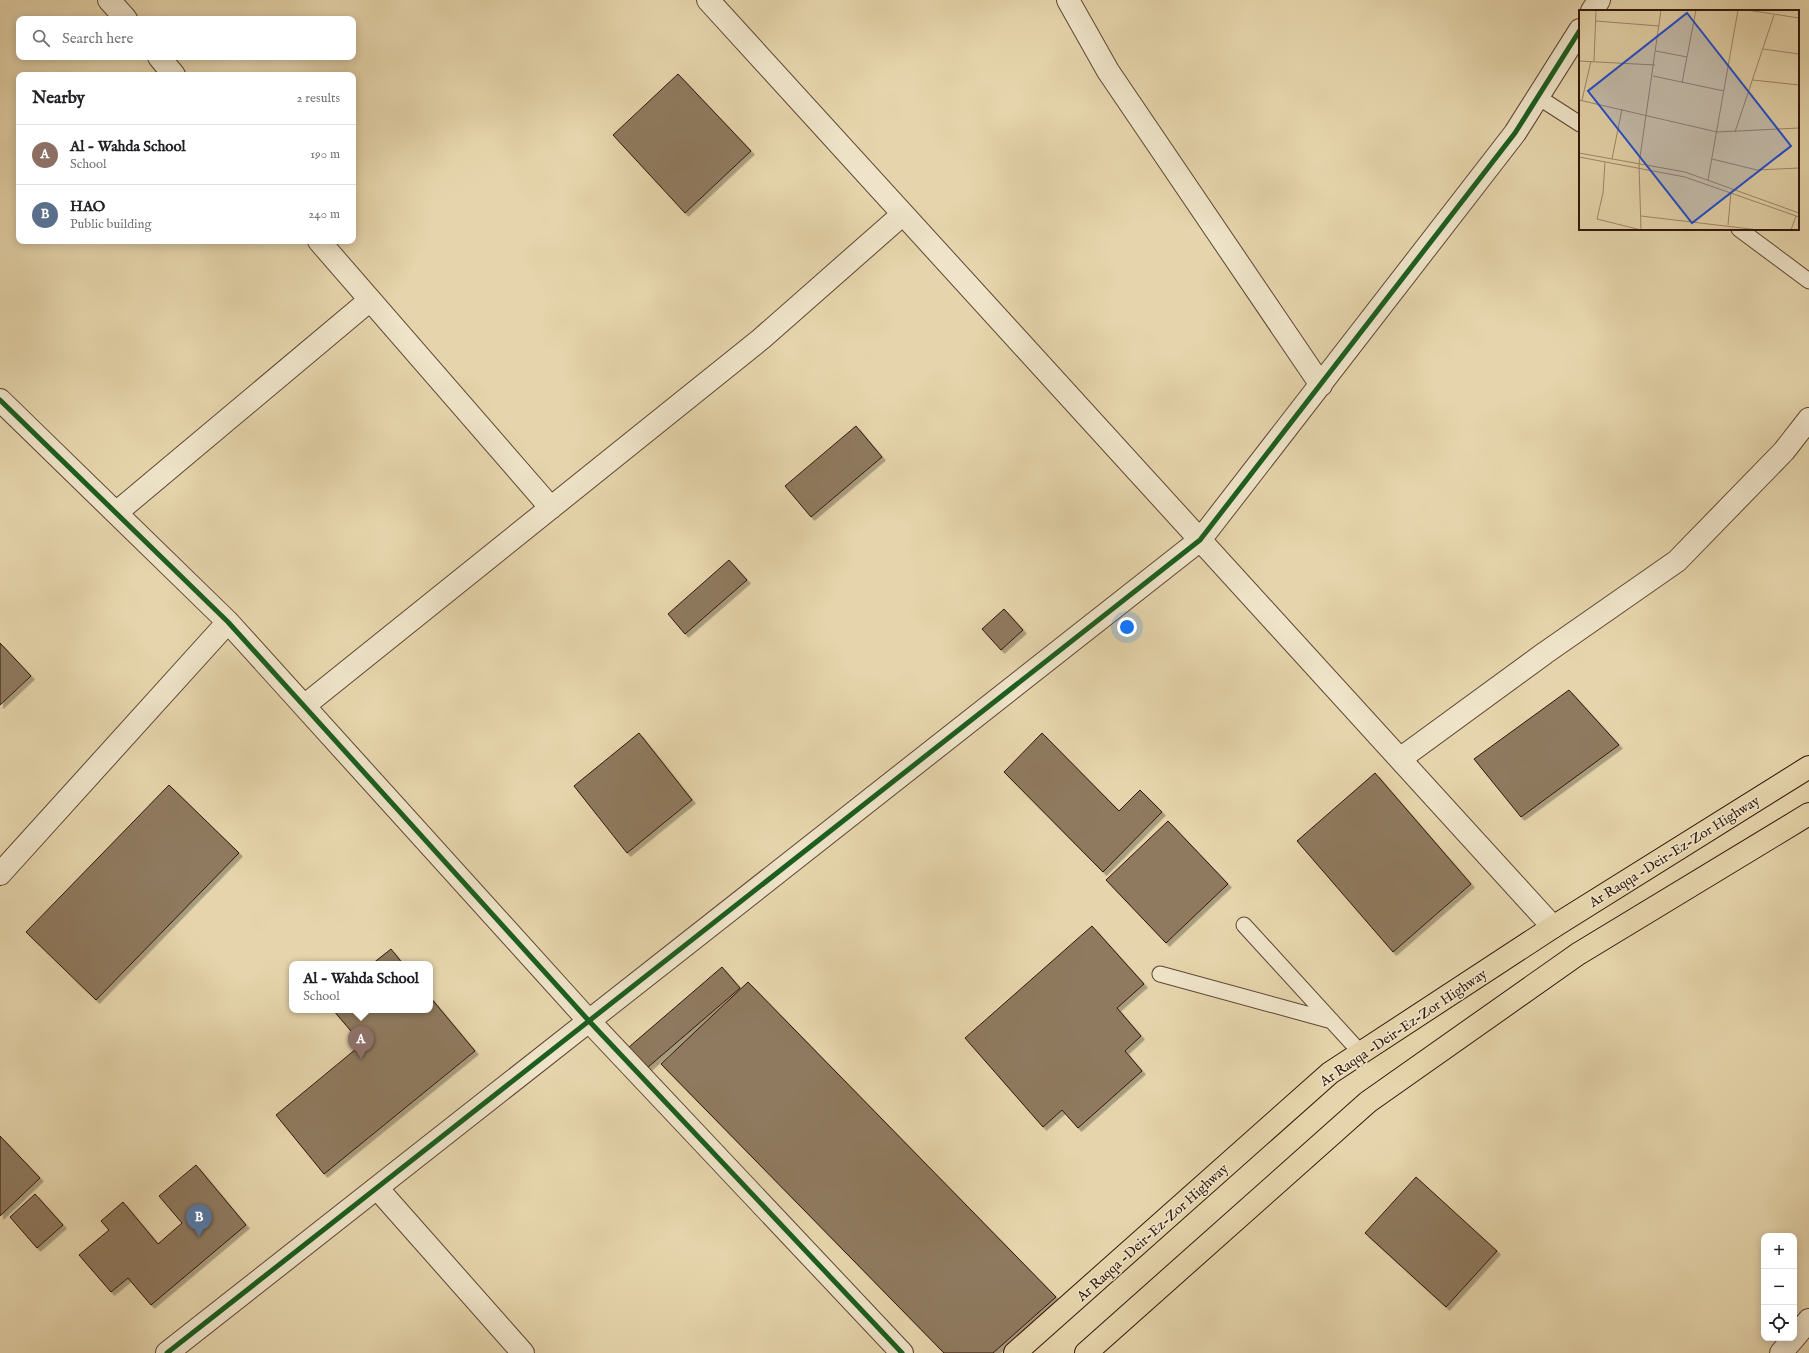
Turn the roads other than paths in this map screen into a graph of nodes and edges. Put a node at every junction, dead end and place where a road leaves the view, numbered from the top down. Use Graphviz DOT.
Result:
graph roads {
  1 [pos="109,0"];
  2 [pos="708,0"];
  3 [pos="1068,0"];
  4 [pos="1600,0"];
  5 [pos="1593,10"];
  6 [pos="123,16"];
  7 [pos="1579,32"];
  8 [pos="162,60"];
  9 [pos="172,72"];
  10 [pos="1538,97"];
  11 [pos="1579,123"];
  12 [pos="903,214"];
  13 [pos="1740,230"];
  14 [pos="322,244"];
  15 [pos="1809,281"];
  16 [pos="370,300"];
  17 [pos="1321,385"];
  18 [pos="0,400"];
  19 [pos="1809,419"];
  20 [pos="551,508"];
  21 [pos="116,513"];
  22 [pos="1200,540"];
  23 [pos="228,622"];
  24 [pos="304,706"];
  25 [pos="1400,759"];
  26 [pos="1809,767"];
  27 [pos="1808,815"];
  28 [pos="0,874"];
  29 [pos="1244,926"];
  30 [pos="1553,927"];
  31 [pos="1160,974"];
  32 [pos="589,1021"];
  33 [pos="1332,1021"];
  34 [pos="1360,1053"];
  35 [pos="377,1188"];
  36 [pos="1809,1320"];
  37 [pos="1797,1334"];
  38 [pos="1791,1341"];
  39 [pos="167,1353"];
  40 [pos="523,1353"];
  41 [pos="902,1353"];
  42 [pos="1015,1353"];
  43 [pos="1086,1353"];
  44 [pos="1780,1353"];
  1 -- 6 [label="street"];
  2 -- 12 [label="street"];
  3 -- 17 [label="street"];
  4 -- 5 [label="street"];
  7 -- 10 [label="street"];
  8 -- 9 [label="street"];
  10 -- 11 [label="lane"];
  10 -- 17 [label="street"];
  12 -- 20 [label="street"];
  12 -- 22 [label="street"];
  13 -- 15 [label="lane"];
  14 -- 16 [label="street"];
  16 -- 20 [label="street"];
  16 -- 21 [label="street"];
  17 -- 22 [label="street"];
  18 -- 21 [label="street"];
  19 -- 25 [label="street"];
  20 -- 24 [label="street"];
  21 -- 23 [label="street"];
  22 -- 25 [label="street"];
  22 -- 32 [label="street"];
  23 -- 24 [label="street"];
  23 -- 28 [label="street"];
  24 -- 32 [label="street"];
  25 -- 30 [label="street"];
  26 -- 30 [label="main road, Ar Raqqa -Deir-Ez-Zor Highway"];
  27 -- 43 [label="main road"];
  29 -- 33 [label="lane"];
  30 -- 34 [label="main road, Ar Raqqa -Deir-Ez-Zor Highway"];
  31 -- 33 [label="lane"];
  32 -- 35 [label="street"];
  32 -- 41 [label="street"];
  33 -- 34 [label="lane"];
  34 -- 42 [label="main road, Ar Raqqa -Deir-Ez-Zor Highway"];
  35 -- 39 [label="street"];
  35 -- 40 [label="street"];
  36 -- 37 [label="street"];
  38 -- 44 [label="street"];
}
